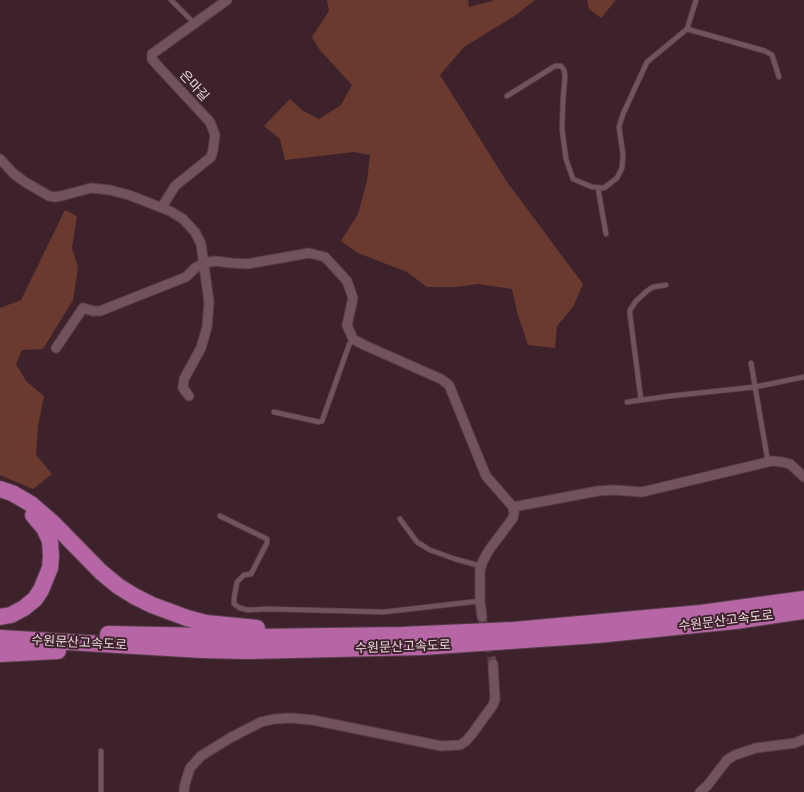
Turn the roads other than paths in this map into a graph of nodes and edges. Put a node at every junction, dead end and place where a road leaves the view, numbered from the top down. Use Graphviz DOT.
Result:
graph roads {
  1 [pos="171,0"];
  2 [pos="227,0"];
  3 [pos="696,0"];
  4 [pos="194,23"];
  5 [pos="687,29"];
  6 [pos="779,77"];
  7 [pos="507,96"];
  8 [pos="0,159"];
  9 [pos="598,188"];
  10 [pos="162,208"];
  11 [pos="606,234"];
  12 [pos="204,263"];
  13 [pos="666,285"];
  14 [pos="353,339"];
  15 [pos="56,348"];
  16 [pos="751,363"];
  17 [pos="804,377"];
  18 [pos="755,387"];
  19 [pos="189,396"];
  20 [pos="641,400"];
  21 [pos="627,402"];
  22 [pos="274,412"];
  23 [pos="768,462"];
  24 [pos="804,477"];
  25 [pos="0,489"];
  26 [pos="0,497"];
  27 [pos="513,507"];
  28 [pos="220,516"];
  29 [pos="400,519"];
  30 [pos="482,566"];
  31 [pos="804,599"];
  32 [pos="480,601"];
  33 [pos="804,611"];
  34 [pos="0,617"];
  35 [pos="482,617"];
  36 [pos="648,624"];
  37 [pos="0,628"];
  38 [pos="595,629"];
  39 [pos="464,633"];
  40 [pos="0,638"];
  41 [pos="203,650"];
  42 [pos="0,654"];
  43 [pos="493,664"];
  44 [pos="804,739"];
  45 [pos="101,751"];
  46 [pos="101,792"];
  47 [pos="184,792"];
  48 [pos="700,792"];
  1 -- 4 [label="lane"];
  2 -- 4 [label="street, 은마길"];
  3 -- 5 [label="lane"];
  4 -- 10 [label="street, 은마길"];
  5 -- 6 [label="lane"];
  5 -- 9 [label="lane"];
  7 -- 9 [label="lane"];
  8 -- 10 [label="street"];
  9 -- 11 [label="lane"];
  10 -- 12 [label="street"];
  12 -- 14 [label="street"];
  12 -- 15 [label="street"];
  12 -- 19 [label="street"];
  13 -- 20 [label="lane"];
  14 -- 22 [label="lane"];
  14 -- 27 [label="street"];
  16 -- 18 [label="lane"];
  17 -- 18 [label="lane"];
  18 -- 20 [label="lane"];
  18 -- 23 [label="lane"];
  20 -- 21 [label="lane"];
  23 -- 24 [label="street"];
  23 -- 27 [label="street"];
  25 -- 39 [label="highway"];
  26 -- 34 [label="highway"];
  27 -- 30 [label="street"];
  28 -- 32 [label="lane"];
  29 -- 30 [label="lane"];
  30 -- 32 [label="street"];
  31 -- 36 [label="highway, 수원문산고속도로"];
  32 -- 35 [label="street"];
  33 -- 36 [label="highway, 수원문산고속도로"];
  36 -- 38 [label="highway, 수원문산고속도로"];
  37 -- 39 [label="highway, 수원문산고속도로"];
  38 -- 39 [label="highway, 수원문산고속도로"];
  38 -- 41 [label="highway, 수원문산고속도로"];
  40 -- 41 [label="highway, 수원문산고속도로"];
  41 -- 42 [label="highway"];
  43 -- 47 [label="street"];
  44 -- 48 [label="street"];
  45 -- 46 [label="lane"];
}
